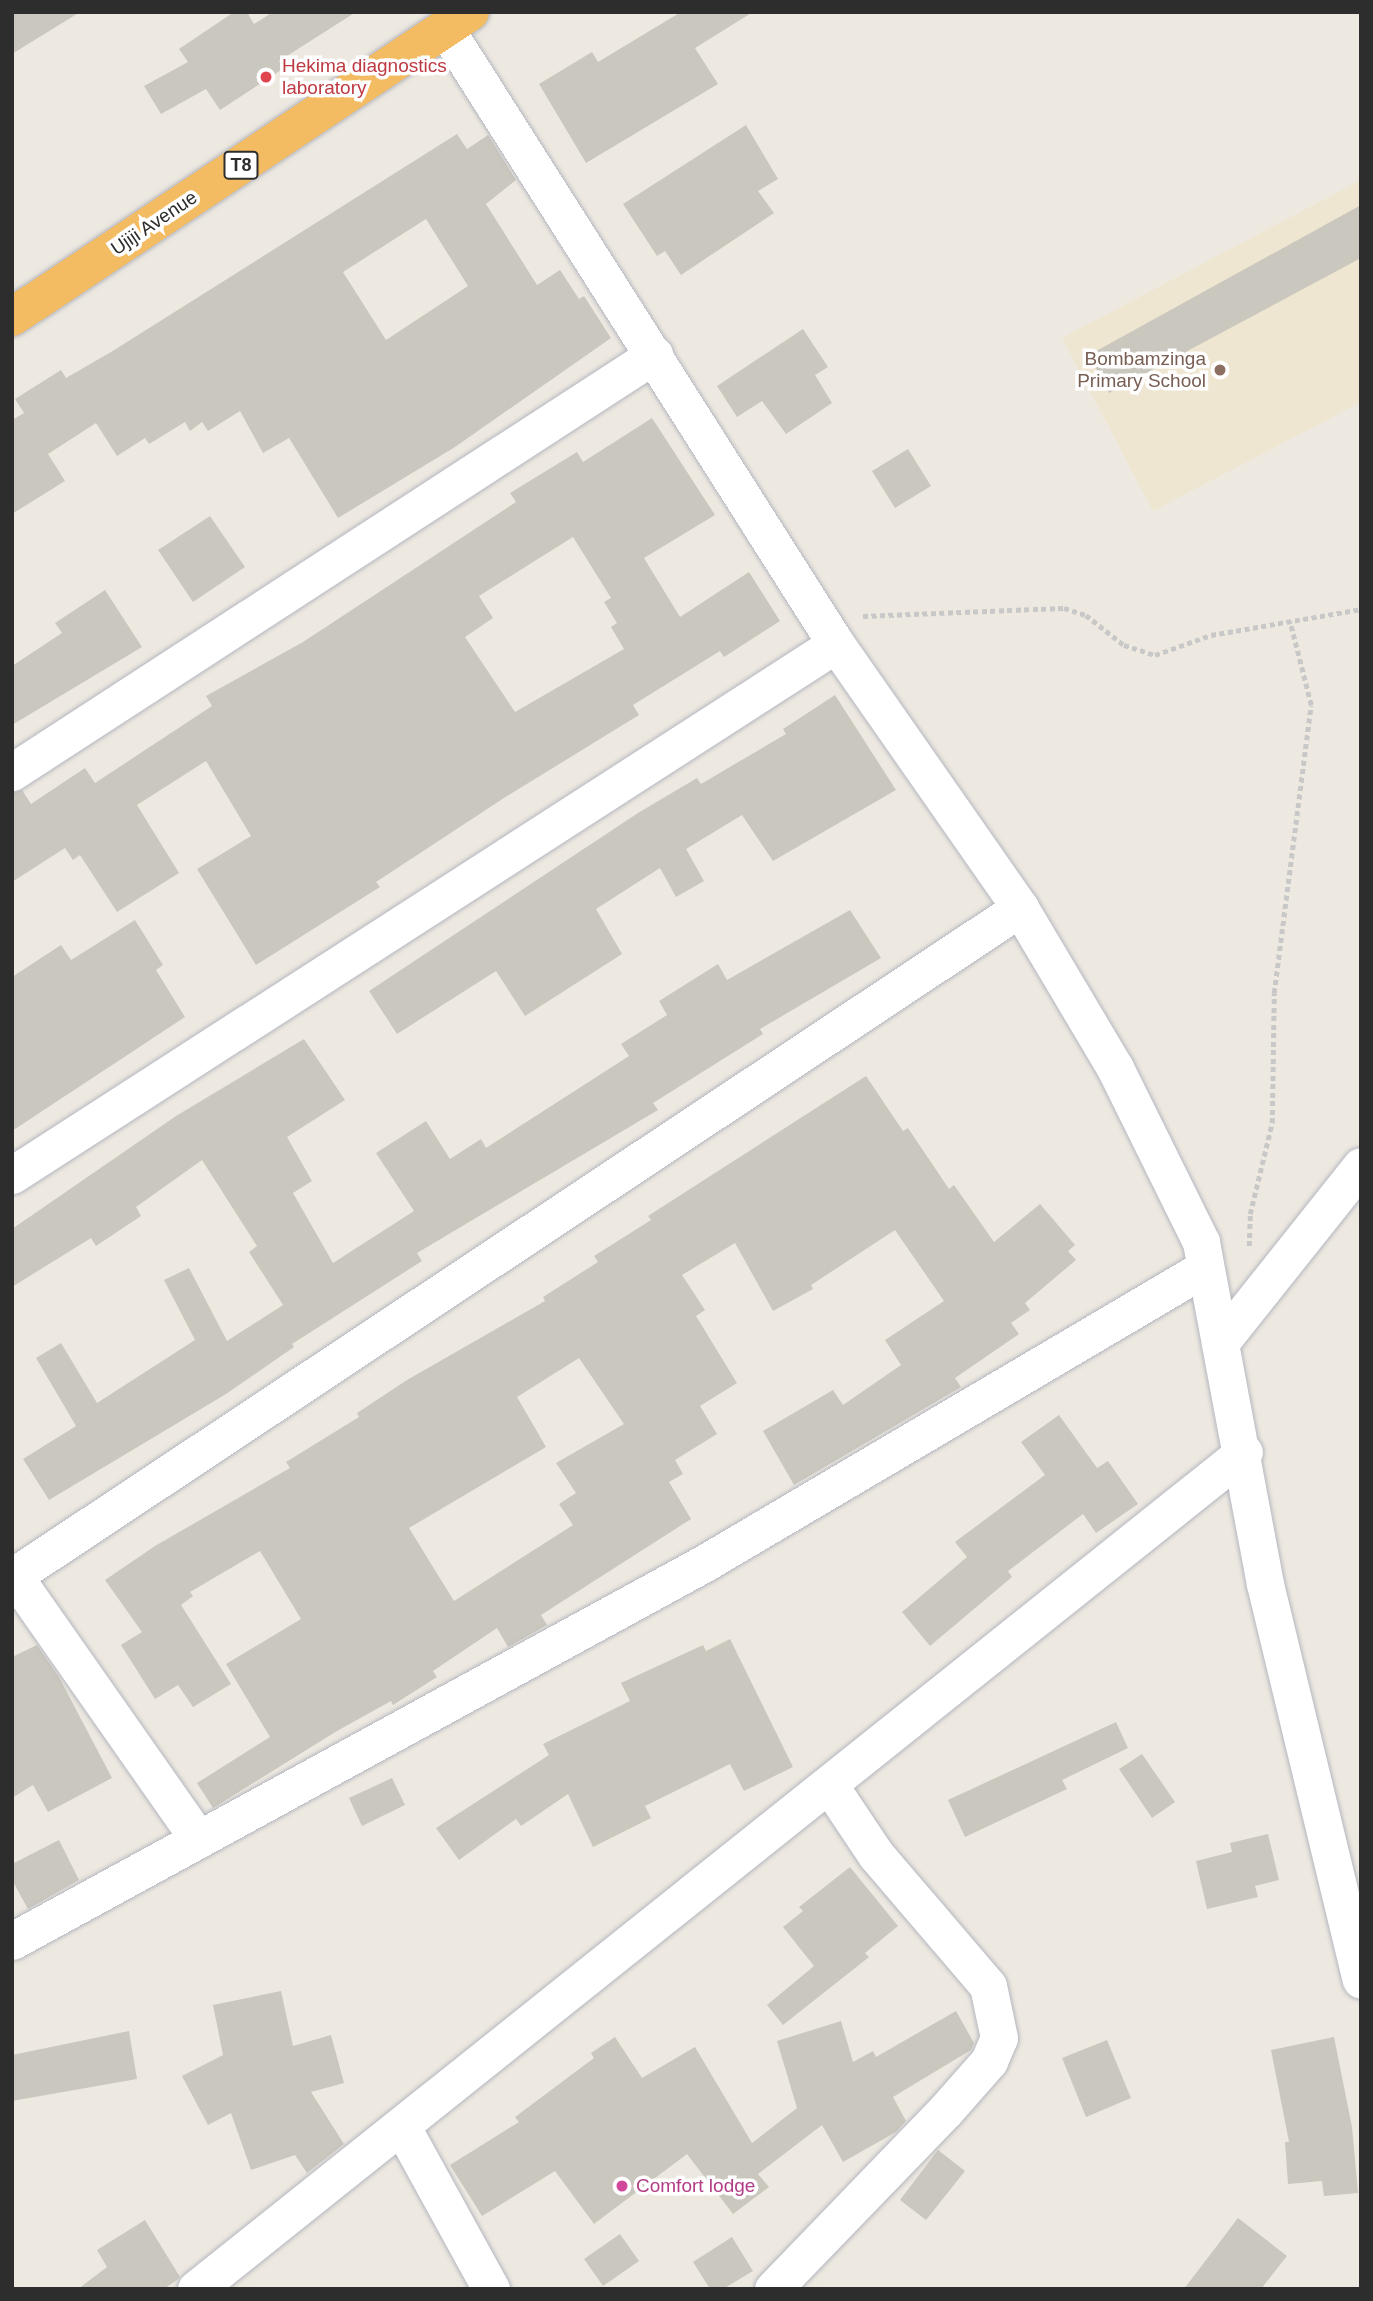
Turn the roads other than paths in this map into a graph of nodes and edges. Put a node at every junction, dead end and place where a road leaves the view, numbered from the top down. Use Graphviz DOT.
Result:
graph roads {
  1 [pos="458,20"];
  2 [pos="12,317"];
  3 [pos="654,355"];
  4 [pos="828,631"];
  5 [pos="12,772"];
  6 [pos="1020,908"];
  7 [pos="1361,1166"];
  8 [pos="12,1175"];
  9 [pos="1203,1269"];
  10 [pos="1220,1343"];
  11 [pos="1244,1452"];
  12 [pos="13,1575"];
  13 [pos="830,1786"];
  14 [pos="198,1839"];
  15 [pos="12,1941"];
  16 [pos="1361,1979"];
  17 [pos="401,2127"];
  18 [pos="197,2289"];
  19 [pos="491,2289"];
  20 [pos="773,2289"];
  1 -- 2 [label="highway, Ujiji Avenue / T8"];
  1 -- 3 [label="street"];
  3 -- 4 [label="street"];
  3 -- 5 [label="street"];
  4 -- 6 [label="street"];
  4 -- 8 [label="street"];
  6 -- 9 [label="street"];
  6 -- 12 [label="street"];
  7 -- 10 [label="street"];
  9 -- 10 [label="street"];
  9 -- 14 [label="street"];
  10 -- 11 [label="street"];
  11 -- 13 [label="street"];
  11 -- 16 [label="street"];
  12 -- 14 [label="street"];
  13 -- 17 [label="street"];
  13 -- 20 [label="street"];
  14 -- 15 [label="street"];
  17 -- 18 [label="street"];
  17 -- 19 [label="street"];
}
